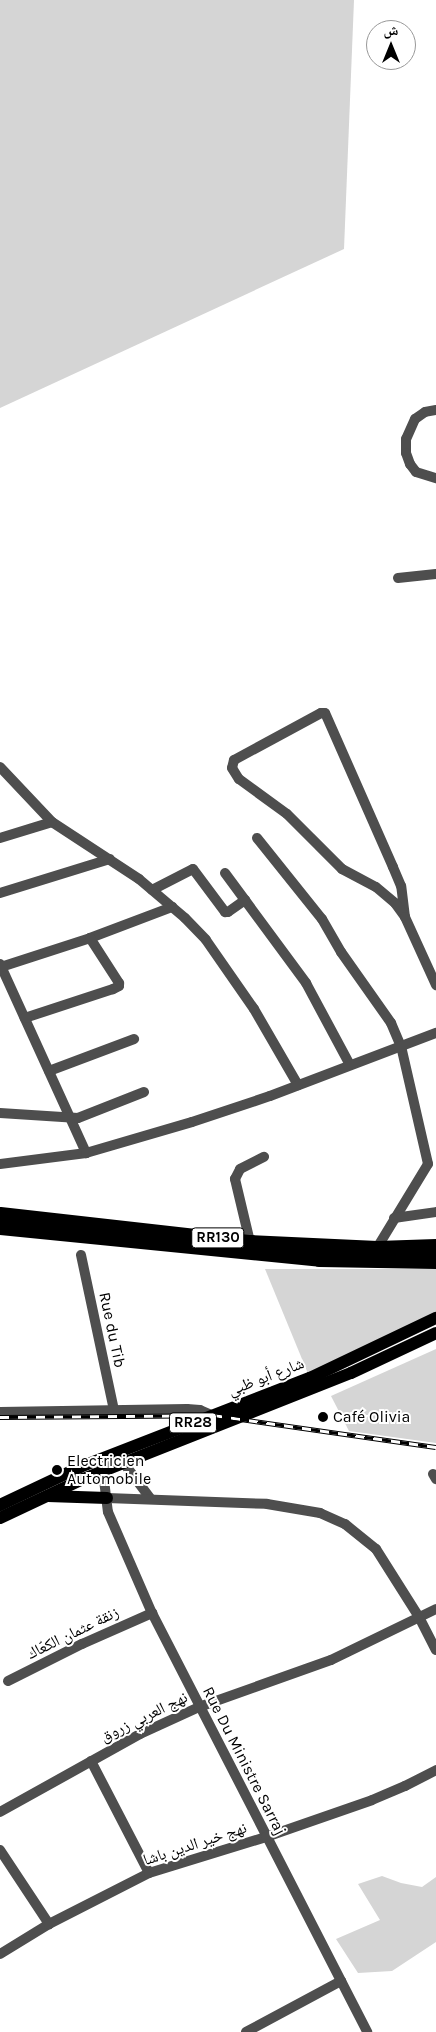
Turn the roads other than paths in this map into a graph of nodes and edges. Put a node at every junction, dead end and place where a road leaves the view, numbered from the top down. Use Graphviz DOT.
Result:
graph roads {
  1 [pos="436,410"];
  2 [pos="436,478"];
  3 [pos="436,574"];
  4 [pos="398,578"];
  5 [pos="0,767"];
  6 [pos="52,822"];
  7 [pos="0,838"];
  8 [pos="256,838"];
  9 [pos="110,859"];
  10 [pos="225,873"];
  11 [pos="152,890"];
  12 [pos="0,893"];
  13 [pos="245,900"];
  14 [pos="172,907"];
  15 [pos="405,917"];
  16 [pos="90,938"];
  17 [pos="1,966"];
  18 [pos="436,985"];
  19 [pos="25,1018"];
  20 [pos="436,1033"];
  21 [pos="134,1039"];
  22 [pos="401,1046"];
  23 [pos="350,1064"];
  24 [pos="49,1071"];
  25 [pos="298,1085"];
  26 [pos="144,1092"];
  27 [pos="0,1113"];
  28 [pos="70,1118"];
  29 [pos="86,1153"];
  30 [pos="264,1157"];
  31 [pos="0,1164"];
  32 [pos="436,1212"];
  33 [pos="0,1214"];
  34 [pos="394,1218"];
  35 [pos="0,1227"];
  36 [pos="250,1242"];
  37 [pos="436,1246"];
  38 [pos="377,1248"];
  39 [pos="81,1255"];
  40 [pos="436,1261"];
  41 [pos="436,1318"];
  42 [pos="436,1333"];
  43 [pos="114,1410"];
  44 [pos="0,1412"];
  45 [pos="213,1415"];
  46 [pos="226,1423"];
  47 [pos="120,1458"];
  48 [pos="105,1464"];
  49 [pos="46,1496"];
  50 [pos="107,1498"];
  51 [pos="150,1498"];
  52 [pos="0,1505"];
  53 [pos="0,1518"];
  54 [pos="436,1609"];
  55 [pos="152,1613"];
  56 [pos="419,1618"];
  57 [pos="436,1650"];
  58 [pos="8,1681"];
  59 [pos="199,1707"];
  60 [pos="91,1761"];
  61 [pos="436,1770"];
  62 [pos="0,1811"];
  63 [pos="266,1837"];
  64 [pos="0,1850"];
  65 [pos="148,1873"];
  66 [pos="49,1924"];
  67 [pos="0,1954"];
  68 [pos="341,1981"];
  69 [pos="246,2032"];
  70 [pos="367,2032"];
  1 -- 2 [label="street"];
  3 -- 4 [label="street"];
  5 -- 6 [label="street"];
  6 -- 7 [label="street"];
  6 -- 9 [label="street"];
  8 -- 22 [label="street"];
  9 -- 11 [label="street"];
  9 -- 12 [label="street"];
  10 -- 13 [label="street"];
  11 -- 13 [label="street"];
  11 -- 14 [label="street"];
  13 -- 23 [label="street"];
  14 -- 16 [label="street"];
  14 -- 25 [label="street"];
  15 -- 15 [label="street"];
  15 -- 18 [label="street"];
  16 -- 17 [label="street"];
  16 -- 19 [label="street"];
  17 -- 19 [label="street"];
  19 -- 24 [label="street"];
  20 -- 22 [label="street"];
  21 -- 24 [label="street"];
  22 -- 23 [label="street"];
  22 -- 34 [label="street"];
  23 -- 25 [label="street"];
  24 -- 28 [label="street"];
  25 -- 29 [label="street"];
  26 -- 28 [label="street"];
  27 -- 28 [label="street"];
  28 -- 29 [label="street"];
  29 -- 31 [label="street"];
  30 -- 36 [label="street"];
  32 -- 34 [label="street"];
  33 -- 36 [label="highway, RR130"];
  34 -- 38 [label="street"];
  35 -- 40 [label="highway, RR130"];
  36 -- 38 [label="highway, RR130"];
  37 -- 38 [label="highway, RR130"];
  39 -- 43 [label="street, Rue du Tib"];
  41 -- 45 [label="main road, شارع أبو ظبي / RR28"];
  42 -- 46 [label="main road, شارع أبو ظبي / RR28"];
  43 -- 44 [label="street"];
  43 -- 45 [label="street"];
  45 -- 46 [label="street"];
  45 -- 47 [label="main road, شارع أبو ظبي / RR28"];
  46 -- 47 [label="main road, شارع أبو ظبي / RR28"];
  47 -- 48 [label="main road, شارع أبو ظبي / RR28"];
  47 -- 51 [label="street"];
  48 -- 49 [label="main road, شارع أبو ظبي / RR28"];
  48 -- 50 [label="street, Rue Du Ministre Sarraj"];
  48 -- 52 [label="main road, شارع أبو ظبي / RR28"];
  49 -- 50 [label="main road"];
  49 -- 53 [label="main road, شارع أبو ظبي / RR28"];
  50 -- 51 [label="street"];
  50 -- 55 [label="street, Rue Du Ministre Sarraj"];
  51 -- 56 [label="street"];
  54 -- 56 [label="street, نهج العربي زروق"];
  55 -- 58 [label="street, زنقة عثمان الكعّاك"];
  55 -- 59 [label="street, Rue Du Ministre Sarraj"];
  56 -- 57 [label="street"];
  56 -- 59 [label="street, نهج العربي زروق"];
  59 -- 60 [label="street, نهج العربي زروق"];
  59 -- 63 [label="street, Rue Du Ministre Sarraj"];
  60 -- 62 [label="street, نهج العربي زروق"];
  60 -- 65 [label="street"];
  61 -- 63 [label="street, نهج خير الدين باشا"];
  63 -- 65 [label="street, نهج خير الدين باشا"];
  63 -- 68 [label="street, Rue Du Ministre Sarraj"];
  64 -- 66 [label="street"];
  65 -- 66 [label="street, نهج خير الدين باشا"];
  66 -- 67 [label="street, نهج خير الدين باشا"];
  68 -- 69 [label="street"];
  68 -- 70 [label="street, Rue Du Ministre Sarraj"];
}
